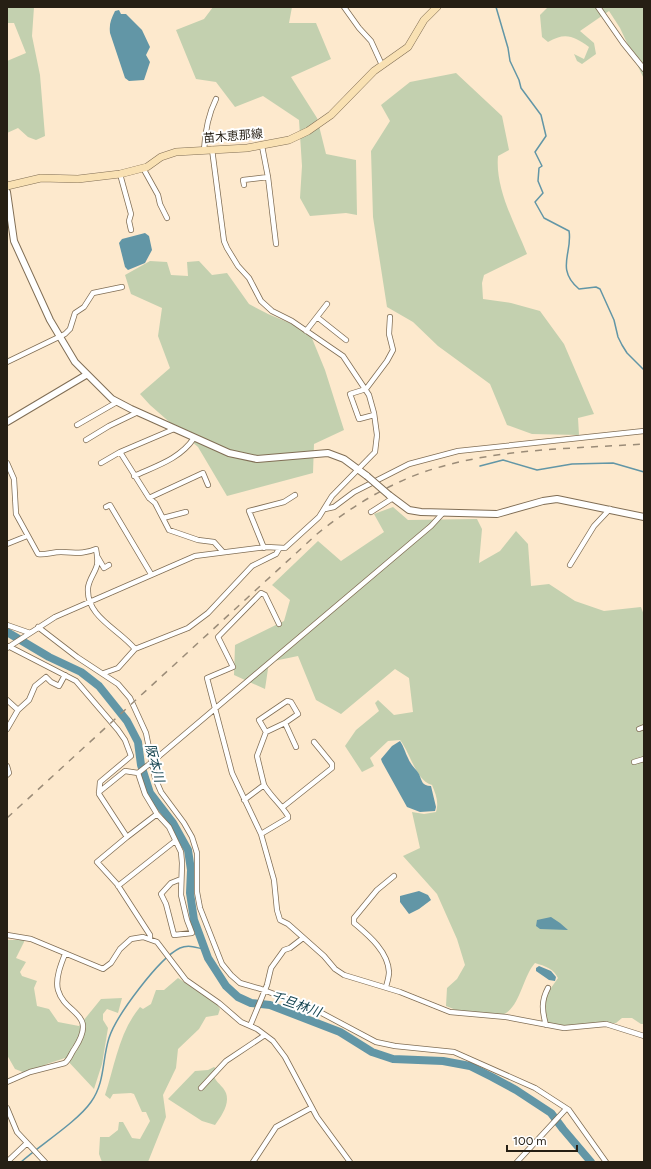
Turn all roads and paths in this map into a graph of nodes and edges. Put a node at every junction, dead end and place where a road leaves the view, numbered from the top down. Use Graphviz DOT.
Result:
graph roads {
  1 [pos="344,7"];
  2 [pos="598,7"];
  3 [pos="433,8"];
  4 [pos="382,65"];
  5 [pos="644,69"];
  6 [pos="216,99"];
  7 [pos="262,146"];
  8 [pos="208,150"];
  9 [pos="143,168"];
  10 [pos="120,174"];
  11 [pos="268,177"];
  12 [pos="244,185"];
  13 [pos="7,186"];
  14 [pos="7,192"];
  15 [pos="167,218"];
  16 [pos="130,230"];
  17 [pos="276,244"];
  18 [pos="122,287"];
  19 [pos="328,304"];
  20 [pos="317,317"];
  21 [pos="390,317"];
  22 [pos="306,331"];
  23 [pos="59,336"];
  24 [pos="346,340"];
  25 [pos="7,362"];
  26 [pos="86,374"];
  27 [pos="366,389"];
  28 [pos="117,402"];
  29 [pos="138,412"];
  30 [pos="374,415"];
  31 [pos="7,422"];
  32 [pos="77,425"];
  33 [pos="174,430"];
  34 [pos="644,431"];
  35 [pos="194,438"];
  36 [pos="86,440"];
  37 [pos="120,452"];
  38 [pos="7,463"];
  39 [pos="101,464"];
  40 [pos="358,469"];
  41 [pos="134,476"];
  42 [pos="208,485"];
  43 [pos="295,495"];
  44 [pos="391,497"];
  45 [pos="148,498"];
  46 [pos="106,507"];
  47 [pos="325,508"];
  48 [pos="610,509"];
  49 [pos="186,512"];
  50 [pos="371,512"];
  51 [pos="443,513"];
  52 [pos="644,517"];
  53 [pos="163,518"];
  54 [pos="28,536"];
  55 [pos="7,544"];
  56 [pos="264,548"];
  57 [pos="279,549"];
  58 [pos="223,552"];
  59 [pos="97,556"];
  60 [pos="109,565"];
  61 [pos="570,565"];
  62 [pos="151,574"];
  63 [pos="89,602"];
  64 [pos="280,624"];
  65 [pos="7,625"];
  66 [pos="38,627"];
  67 [pos="28,634"];
  68 [pos="9,646"];
  69 [pos="135,648"];
  70 [pos="104,673"];
  71 [pos="65,675"];
  72 [pos="7,700"];
  73 [pos="215,709"];
  74 [pos="18,710"];
  75 [pos="285,722"];
  76 [pos="7,729"];
  77 [pos="266,732"];
  78 [pos="314,742"];
  79 [pos="296,747"];
  80 [pos="644,759"];
  81 [pos="152,762"];
  82 [pos="634,762"];
  83 [pos="7,766"];
  84 [pos="138,773"];
  85 [pos="7,775"];
  86 [pos="264,785"];
  87 [pos="99,792"];
  88 [pos="244,800"];
  89 [pos="283,807"];
  90 [pos="156,814"];
  91 [pos="261,834"];
  92 [pos="128,837"];
  93 [pos="175,841"];
  94 [pos="394,876"];
  95 [pos="181,879"];
  96 [pos="118,886"];
  97 [pos="7,934"];
  98 [pos="303,938"];
  99 [pos="150,939"];
  100 [pos="65,954"];
  101 [pos="386,988"];
  102 [pos="548,988"];
  103 [pos="263,992"];
  104 [pos="546,1025"];
  105 [pos="250,1026"];
  106 [pos="265,1035"];
  107 [pos="644,1036"];
  108 [pos="7,1082"];
  109 [pos="201,1088"];
  110 [pos="7,1108"];
  111 [pos="311,1108"];
  112 [pos="566,1109"];
  113 [pos="28,1145"];
  114 [pos="7,1162"];
  115 [pos="45,1162"];
  116 [pos="252,1162"];
  117 [pos="350,1162"];
  118 [pos="517,1162"];
  119 [pos="606,1162"];
  1 -- 4 [label="street"];
  2 -- 5 [label="street"];
  3 -- 4 [label="main road, 苗木恵那線"];
  4 -- 7 [label="main road, 苗木恵那線"];
  6 -- 8 [label="street"];
  7 -- 8 [label="main road, 苗木恵那線"];
  7 -- 11 [label="street"];
  8 -- 9 [label="main road, 苗木恵那線"];
  8 -- 22 [label="street"];
  9 -- 10 [label="main road, 苗木恵那線"];
  9 -- 15 [label="street"];
  10 -- 13 [label="main road, 苗木恵那線"];
  10 -- 16 [label="street"];
  11 -- 12 [label="street"];
  11 -- 17 [label="street"];
  14 -- 23 [label="street"];
  18 -- 23 [label="street"];
  19 -- 20 [label="street"];
  20 -- 22 [label="street"];
  20 -- 24 [label="street"];
  21 -- 27 [label="street"];
  22 -- 27 [label="street"];
  23 -- 25 [label="street"];
  23 -- 26 [label="street"];
  26 -- 28 [label="street"];
  26 -- 31 [label="street"];
  27 -- 30 [label="street"];
  27 -- 30 [label="street"];
  28 -- 29 [label="street"];
  28 -- 32 [label="street"];
  29 -- 33 [label="street"];
  29 -- 36 [label="street"];
  30 -- 40 [label="street"];
  33 -- 35 [label="street"];
  33 -- 37 [label="street"];
  34 -- 47 [label="street"];
  35 -- 40 [label="street"];
  35 -- 41 [label="street"];
  37 -- 39 [label="street"];
  37 -- 41 [label="street"];
  38 -- 54 [label="street"];
  40 -- 44 [label="street, bridge"];
  40 -- 47 [label="street"];
  41 -- 45 [label="street"];
  42 -- 45 [label="street"];
  43 -- 56 [label="street"];
  44 -- 50 [label="street"];
  44 -- 51 [label="street"];
  45 -- 53 [label="street"];
  46 -- 62 [label="street"];
  47 -- 57 [label="street"];
  48 -- 51 [label="street"];
  48 -- 52 [label="street"];
  48 -- 61 [label="street"];
  49 -- 53 [label="street"];
  51 -- 73 [label="street"];
  53 -- 58 [label="street"];
  54 -- 55 [label="street"];
  54 -- 59 [label="street"];
  56 -- 57 [label="street"];
  56 -- 58 [label="street"];
  57 -- 69 [label="street"];
  58 -- 62 [label="street"];
  59 -- 60 [label="street"];
  59 -- 63 [label="street"];
  62 -- 63 [label="street"];
  63 -- 66 [label="street"];
  63 -- 69 [label="street"];
  64 -- 73 [label="street"];
  65 -- 67 [label="street"];
  66 -- 67 [label="street"];
  66 -- 70 [label="street"];
  67 -- 68 [label="street"];
  68 -- 71 [label="street"];
  69 -- 70 [label="street"];
  70 -- 81 [label="street"];
  71 -- 74 [label="street"];
  71 -- 87 [label="street"];
  72 -- 74 [label="street"];
  73 -- 81 [label="street"];
  73 -- 88 [label="street"];
  74 -- 76 [label="street"];
  75 -- 77 [label="street"];
  75 -- 77 [label="street"];
  75 -- 79 [label="street"];
  77 -- 86 [label="street"];
  78 -- 89 [label="street"];
  80 -- 82 [label="street"];
  81 -- 84 [label="street"];
  81 -- 103 [label="street"];
  83 -- 85 [label="street"];
  84 -- 87 [label="street"];
  84 -- 90 [label="street"];
  86 -- 88 [label="street"];
  86 -- 89 [label="street"];
  87 -- 92 [label="street"];
  88 -- 91 [label="street"];
  89 -- 91 [label="street"];
  90 -- 92 [label="street"];
  90 -- 93 [label="street"];
  91 -- 98 [label="street"];
  92 -- 96 [label="street"];
  93 -- 95 [label="street"];
  93 -- 96 [label="street"];
  94 -- 101 [label="street"];
  95 -- 95 [label="street"];
  96 -- 99 [label="street"];
  97 -- 100 [label="street"];
  98 -- 101 [label="street"];
  98 -- 103 [label="street"];
  99 -- 100 [label="street"];
  99 -- 105 [label="street"];
  100 -- 108 [label="street"];
  101 -- 104 [label="street"];
  102 -- 104 [label="street"];
  103 -- 105 [label="street"];
  103 -- 119 [label="street"];
  104 -- 107 [label="street"];
  105 -- 106 [label="street"];
  106 -- 109 [label="street"];
  106 -- 111 [label="street"];
  110 -- 113 [label="street"];
  111 -- 116 [label="street"];
  111 -- 117 [label="street"];
  112 -- 118 [label="street"];
  113 -- 114 [label="street"];
  113 -- 115 [label="street"];
}
